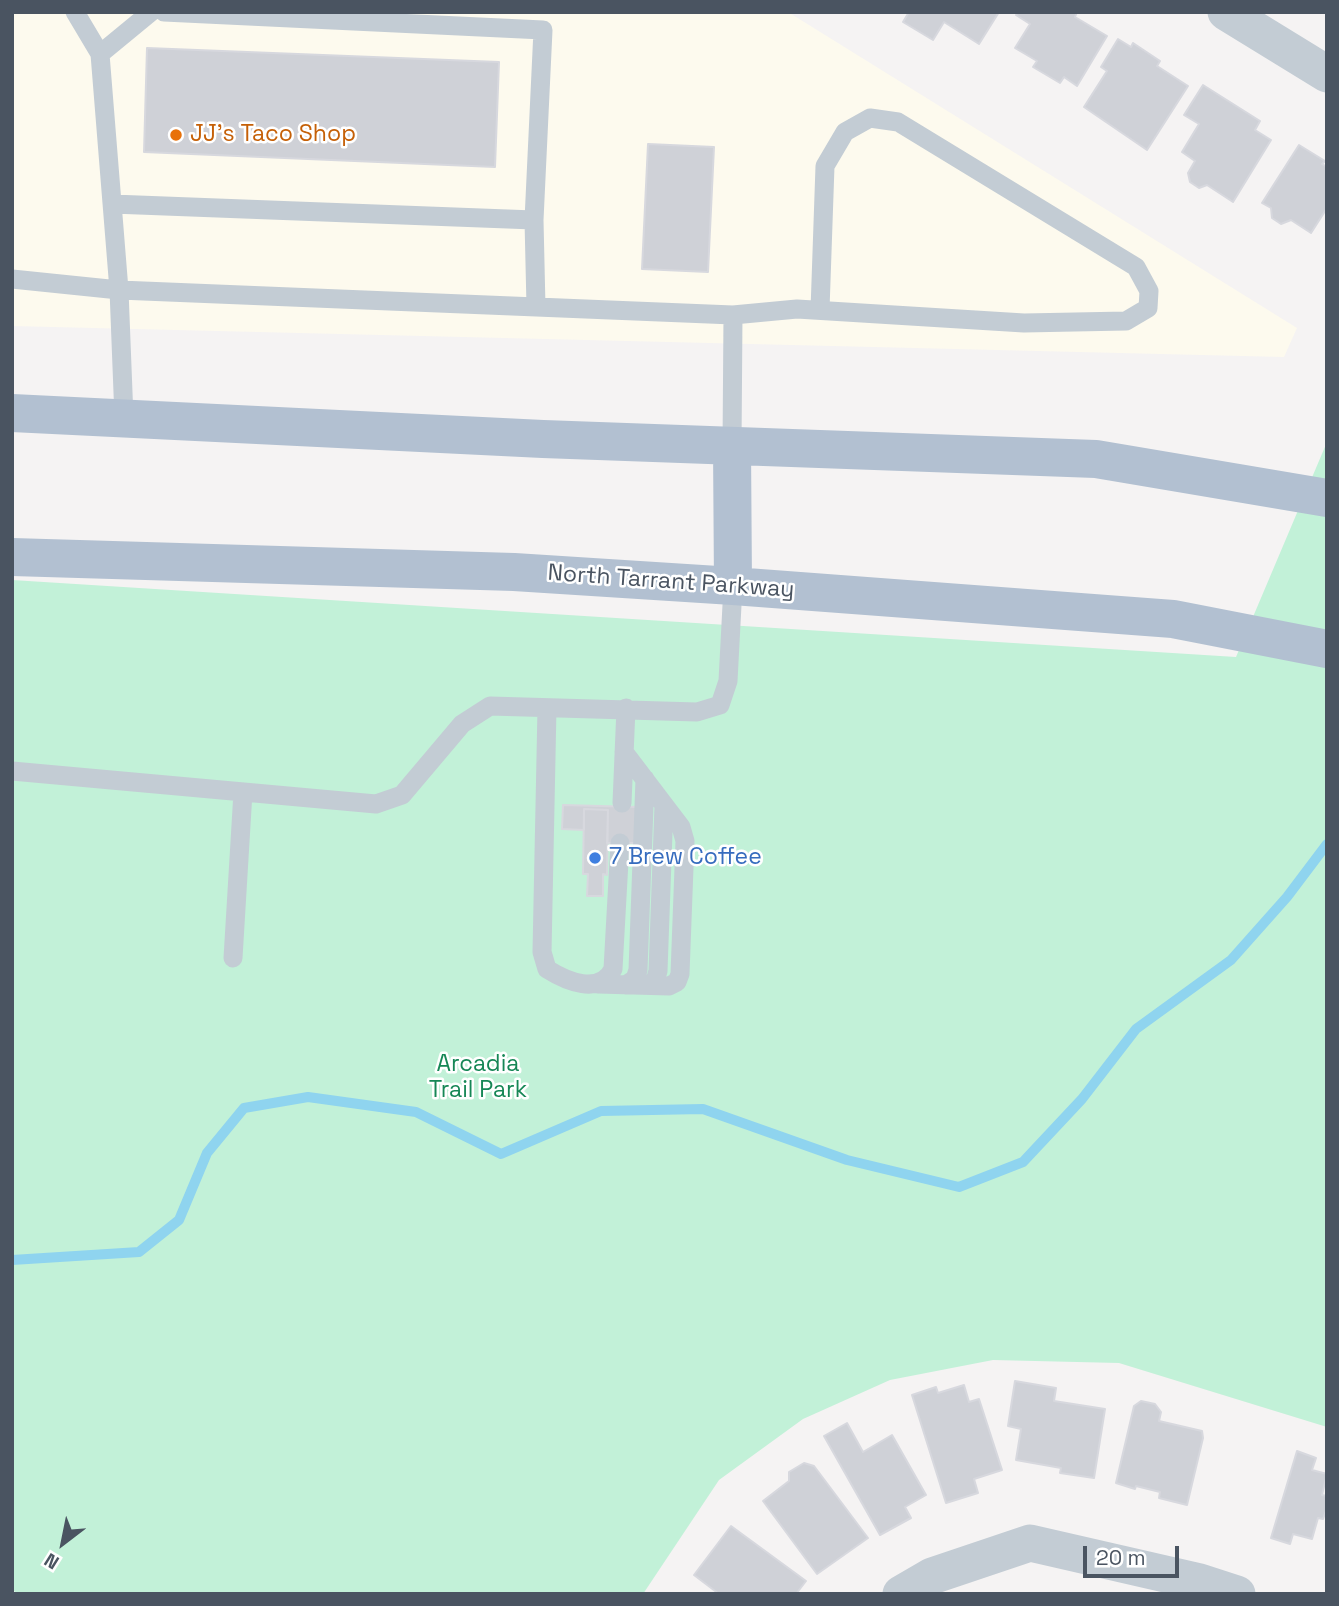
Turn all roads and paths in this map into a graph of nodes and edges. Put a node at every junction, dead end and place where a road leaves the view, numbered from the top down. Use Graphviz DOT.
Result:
graph roads {
  1 [pos="75,12"];
  2 [pos="151,12"];
  3 [pos="164,12"];
  4 [pos="1226,12"];
  5 [pos="468,20"];
  6 [pos="100,54"];
  7 [pos="1327,74"];
  8 [pos="112,204"];
  9 [pos="534,220"];
  10 [pos="12,279"];
  11 [pos="119,290"];
  12 [pos="536,307"];
  13 [pos="820,310"];
  14 [pos="733,316"];
  15 [pos="12,413"];
  16 [pos="124,418"];
  17 [pos="732,446"];
  18 [pos="1327,498"];
  19 [pos="12,557"];
  20 [pos="733,586"];
  21 [pos="1327,649"];
  22 [pos="547,708"];
  23 [pos="626,708"];
  24 [pos="624,752"];
  25 [pos="12,771"];
  26 [pos="645,779"];
  27 [pos="243,792"];
  28 [pos="622,803"];
  29 [pos="620,844"];
  30 [pos="233,958"];
  31 [pos="598,984"];
  32 [pos="626,985"];
  33 [pos="901,1594"];
  34 [pos="1237,1594"];
  1 -- 6 [label="lane"];
  2 -- 6 [label="lane"];
  3 -- 5 [label="lane"];
  4 -- 7 [label="street"];
  5 -- 9 [label="lane"];
  6 -- 8 [label="lane"];
  8 -- 9 [label="lane"];
  8 -- 11 [label="lane"];
  9 -- 12 [label="lane"];
  10 -- 11 [label="lane"];
  11 -- 12 [label="lane"];
  11 -- 16 [label="lane"];
  12 -- 14 [label="lane"];
  13 -- 13 [label="lane"];
  13 -- 14 [label="lane"];
  14 -- 17 [label="lane"];
  15 -- 16 [label="main road"];
  16 -- 17 [label="main road"];
  17 -- 18 [label="main road"];
  17 -- 20 [label="main road"];
  19 -- 20 [label="main road, North Tarrant Parkway"];
  20 -- 21 [label="main road, North Tarrant Parkway"];
  20 -- 23 [label="lane"];
  22 -- 23 [label="lane"];
  22 -- 27 [label="lane"];
  22 -- 31 [label="lane"];
  23 -- 24 [label="lane"];
  24 -- 26 [label="lane"];
  24 -- 28 [label="lane"];
  25 -- 27 [label="lane"];
  26 -- 32 [label="lane"];
  26 -- 32 [label="lane"];
  27 -- 30 [label="lane"];
  29 -- 31 [label="lane"];
  31 -- 32 [label="lane"];
  33 -- 34 [label="street"];
}
